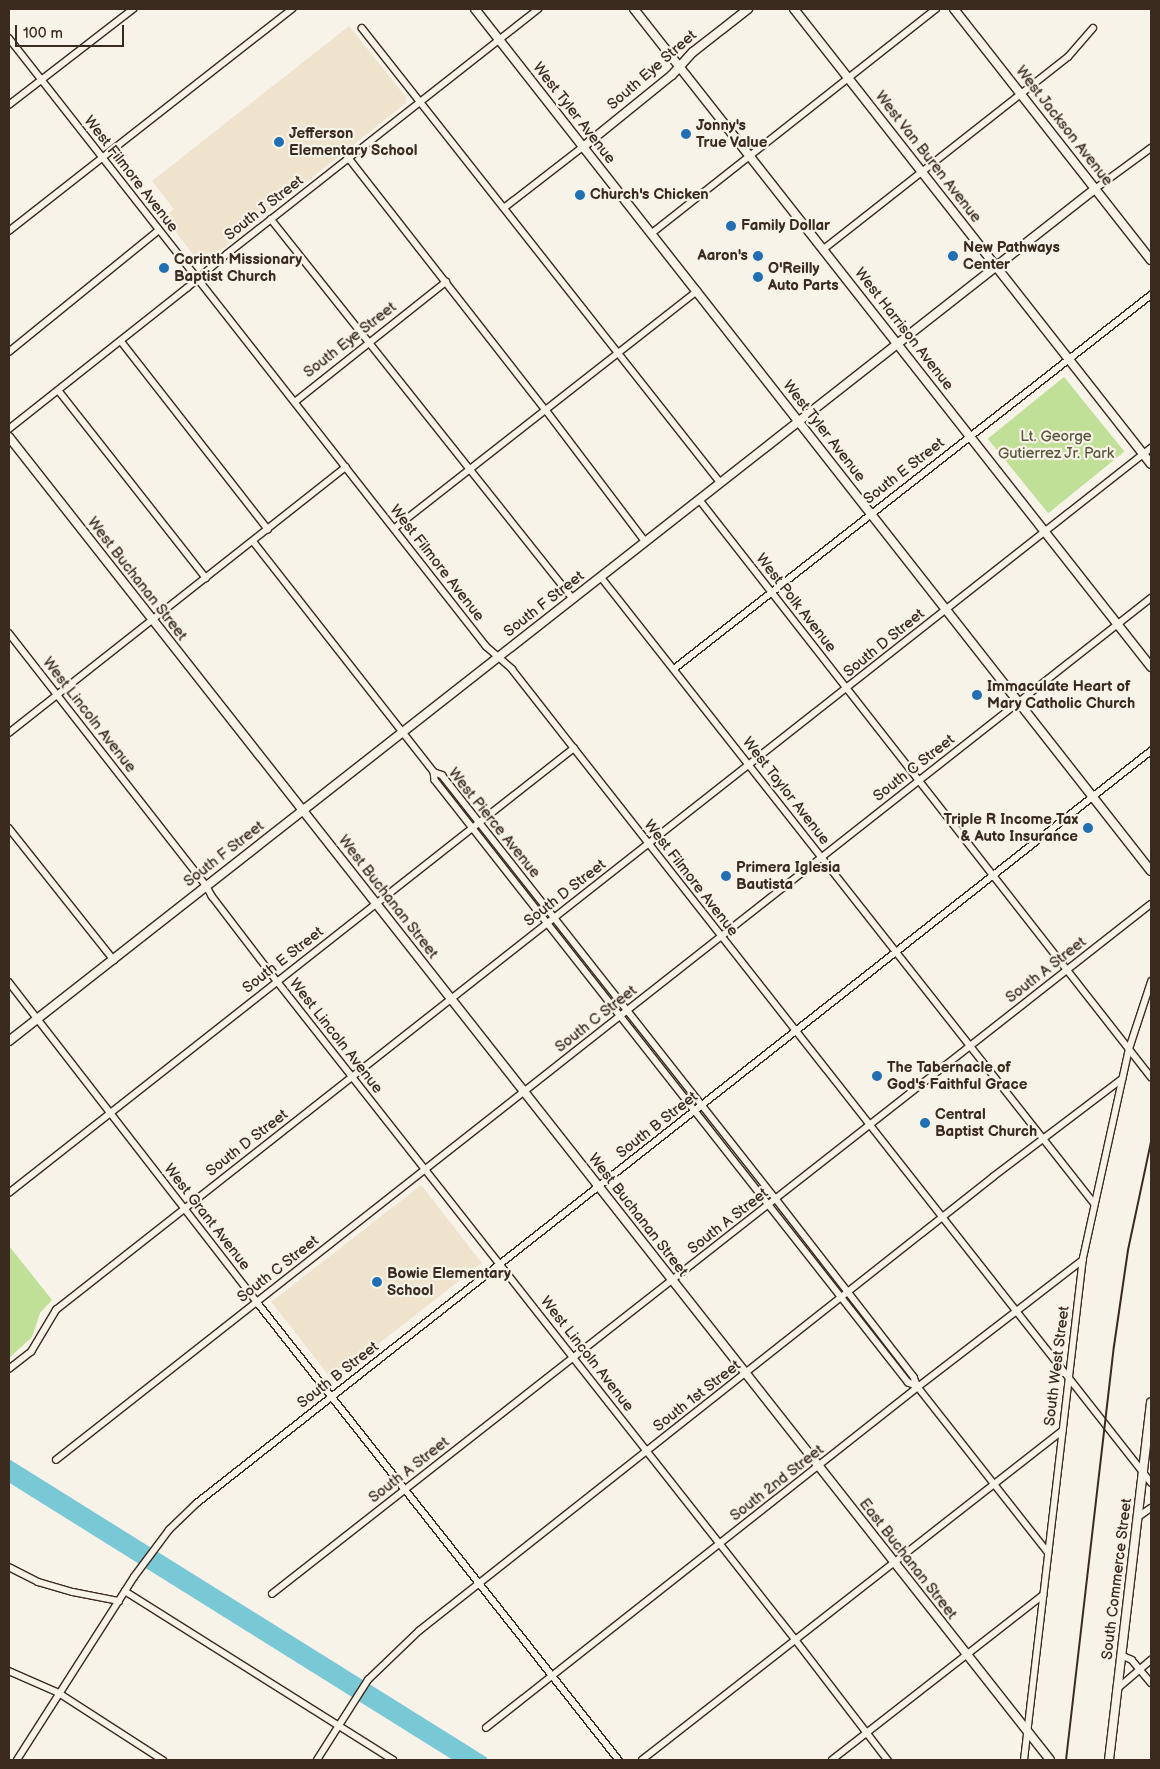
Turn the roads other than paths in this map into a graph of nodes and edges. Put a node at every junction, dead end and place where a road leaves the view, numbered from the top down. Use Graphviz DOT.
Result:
graph roads {
  1 [pos="133,9"];
  2 [pos="292,9"];
  3 [pos="475,9"];
  4 [pos="538,9"];
  5 [pos="634,9"];
  6 [pos="748,9"];
  7 [pos="794,9"];
  8 [pos="936,9"];
  9 [pos="954,9"];
  10 [pos="362,28"];
  11 [pos="1094,28"];
  12 [pos="9,38"];
  13 [pos="499,39"];
  14 [pos="679,66"];
  15 [pos="848,78"];
  16 [pos="42,80"];
  17 [pos="1021,94"];
  18 [pos="419,101"];
  19 [pos="9,106"];
  20 [pos="583,146"];
  21 [pos="1151,148"];
  22 [pos="749,155"];
  23 [pos="102,157"];
  24 [pos="348,158"];
  25 [pos="922,172"];
  26 [pos="1095,189"];
  27 [pos="504,208"];
  28 [pos="271,219"];
  29 [pos="159,230"];
  30 [pos="9,231"];
  31 [pos="651,234"];
  32 [pos="824,249"];
  33 [pos="1151,260"];
  34 [pos="997,266"];
  35 [pos="198,278"];
  36 [pos="446,282"];
  37 [pos="697,292"];
  38 [pos="1151,295"];
  39 [pos="121,342"];
  40 [pos="369,342"];
  41 [pos="898,344"];
  42 [pos="9,352"];
  43 [pos="618,354"];
  44 [pos="1068,358"];
  45 [pos="59,391"];
  46 [pos="295,402"];
  47 [pos="546,410"];
  48 [pos="799,422"];
  49 [pos="9,429"];
  50 [pos="970,435"];
  51 [pos="9,437"];
  52 [pos="1151,448"];
  53 [pos="1144,454"];
  54 [pos="1151,464"];
  55 [pos="346,467"];
  56 [pos="469,470"];
  57 [pos="720,482"];
  58 [pos="699,499"];
  59 [pos="871,514"];
  60 [pos="394,528"];
  61 [pos="268,529"];
  62 [pos="1044,530"];
  63 [pos="253,541"];
  64 [pos="646,541"];
  65 [pos="602,577"];
  66 [pos="206,578"];
  67 [pos="772,593"];
  68 [pos="1151,598"];
  69 [pos="573,599"];
  70 [pos="946,609"];
  71 [pos="152,620"];
  72 [pos="1118,624"];
  73 [pos="9,633"];
  74 [pos="500,656"];
  75 [pos="1151,667"];
  76 [pos="674,670"];
  77 [pos="847,688"];
  78 [pos="58,695"];
  79 [pos="1018,701"];
  80 [pos="9,733"];
  81 [pos="403,733"];
  82 [pos="574,748"];
  83 [pos="1151,751"];
  84 [pos="748,764"];
  85 [pos="434,772"];
  86 [pos="919,779"];
  87 [pos="1094,797"];
  88 [pos="302,810"];
  89 [pos="478,824"];
  90 [pos="9,828"];
  91 [pos="473,828"];
  92 [pos="648,843"];
  93 [pos="821,857"];
  94 [pos="1151,871"];
  95 [pos="994,875"];
  96 [pos="206,885"];
  97 [pos="376,903"];
  98 [pos="1151,904"];
  99 [pos="554,918"];
  100 [pos="548,923"];
  101 [pos="721,936"];
  102 [pos="896,952"];
  103 [pos="114,960"];
  104 [pos="1068,969"];
  105 [pos="277,981"];
  106 [pos="9,982"];
  107 [pos="1151,982"];
  108 [pos="451,1000"];
  109 [pos="626,1011"];
  110 [pos="620,1015"];
  111 [pos="37,1018"];
  112 [pos="796,1031"];
  113 [pos="9,1041"];
  114 [pos="970,1046"];
  115 [pos="1129,1049"];
  116 [pos="353,1076"];
  117 [pos="1151,1077"];
  118 [pos="1122,1079"];
  119 [pos="523,1091"];
  120 [pos="701,1106"];
  121 [pos="695,1111"];
  122 [pos="110,1112"];
  123 [pos="869,1124"];
  124 [pos="1042,1139"];
  125 [pos="425,1168"];
  126 [pos="598,1186"];
  127 [pos="9,1193"];
  128 [pos="776,1199"];
  129 [pos="1094,1203"];
  130 [pos="768,1204"];
  131 [pos="185,1208"];
  132 [pos="943,1218"];
  133 [pos="1083,1260"];
  134 [pos="500,1264"];
  135 [pos="672,1280"];
  136 [pos="849,1293"];
  137 [pos="842,1298"];
  138 [pos="257,1302"];
  139 [pos="1016,1310"];
  140 [pos="573,1357"];
  141 [pos="9,1369"];
  142 [pos="745,1374"];
  143 [pos="1068,1376"];
  144 [pos="918,1387"];
  145 [pos="332,1396"];
  146 [pos="1151,1402"];
  147 [pos="1062,1431"];
  148 [pos="647,1451"];
  149 [pos="56,1460"];
  150 [pos="818,1467"];
  151 [pos="1144,1473"];
  152 [pos="1151,1482"];
  153 [pos="993,1483"];
  154 [pos="405,1489"];
  155 [pos="1151,1508"];
  156 [pos="1138,1518"];
  157 [pos="720,1544"];
  158 [pos="1048,1552"];
  159 [pos="893,1562"];
  160 [pos="9,1567"];
  161 [pos="480,1583"];
  162 [pos="125,1592"];
  163 [pos="272,1594"];
  164 [pos="1043,1595"];
  165 [pos="119,1601"];
  166 [pos="795,1639"];
  167 [pos="1121,1654"];
  168 [pos="965,1655"];
  169 [pos="1151,1660"];
  170 [pos="1140,1669"];
  171 [pos="9,1671"];
  172 [pos="552,1676"];
  173 [pos="1151,1683"];
  174 [pos="1117,1690"];
  175 [pos="59,1693"];
  176 [pos="338,1726"];
  177 [pos="486,1728"];
  178 [pos="1027,1732"];
  179 [pos="866,1733"];
  180 [pos="17,1760"];
  181 [pos="163,1760"];
  182 [pos="316,1760"];
  183 [pos="393,1760"];
  184 [pos="619,1760"];
  185 [pos="642,1760"];
  186 [pos="832,1760"];
  187 [pos="888,1760"];
  188 [pos="1024,1760"];
  189 [pos="1050,1760"];
  190 [pos="1109,1760"];
  1 -- 16 [label="street"];
  2 -- 23 [label="street"];
  3 -- 13 [label="street, West Tyler Avenue"];
  4 -- 13 [label="street, South J Street"];
  5 -- 14 [label="street, West Harrison Avenue"];
  6 -- 14 [label="street, South Eye Street"];
  7 -- 15 [label="street, West Van Buren Avenue"];
  8 -- 15 [label="street"];
  9 -- 17 [label="street, West Jackson Avenue"];
  10 -- 18 [label="street"];
  11 -- 17 [label="street"];
  12 -- 16 [label="street, West Filmore Avenue"];
  13 -- 18 [label="street, South J Street"];
  13 -- 20 [label="street, West Tyler Avenue"];
  14 -- 20 [label="street, South Eye Street"];
  14 -- 22 [label="street, West Harrison Avenue"];
  15 -- 22 [label="street"];
  15 -- 25 [label="street, West Van Buren Avenue"];
  16 -- 19 [label="street"];
  16 -- 23 [label="street, West Filmore Avenue"];
  17 -- 25 [label="street"];
  17 -- 26 [label="street, West Jackson Avenue"];
  18 -- 24 [label="street, South J Street"];
  18 -- 27 [label="street"];
  20 -- 27 [label="street, South Eye Street"];
  20 -- 31 [label="street, West Tyler Avenue"];
  21 -- 26 [label="street"];
  22 -- 31 [label="street"];
  22 -- 32 [label="street, West Harrison Avenue"];
  23 -- 29 [label="street, West Filmore Avenue"];
  23 -- 30 [label="street"];
  24 -- 28 [label="street, South J Street"];
  24 -- 36 [label="street"];
  25 -- 32 [label="street"];
  25 -- 34 [label="street, West Van Buren Avenue"];
  26 -- 33 [label="street, West Jackson Avenue"];
  26 -- 34 [label="street, South F Street"];
  27 -- 43 [label="street"];
  28 -- 35 [label="street, South J Street"];
  28 -- 40 [label="street"];
  29 -- 35 [label="street, West Filmore Avenue"];
  29 -- 42 [label="street"];
  31 -- 37 [label="street, West Tyler Avenue"];
  32 -- 41 [label="street, West Harrison Avenue"];
  34 -- 41 [label="street, South F Street"];
  34 -- 44 [label="street, West Van Buren Avenue"];
  35 -- 39 [label="street, South J Street"];
  35 -- 46 [label="street, West Filmore Avenue"];
  36 -- 40 [label="street, South Eye Street"];
  36 -- 47 [label="street"];
  37 -- 43 [label="street"];
  37 -- 48 [label="street, West Tyler Avenue"];
  38 -- 44 [label="street, South E Street"];
  39 -- 45 [label="street, South J Street"];
  39 -- 61 [label="street"];
  40 -- 46 [label="street, South Eye Street"];
  40 -- 56 [label="street"];
  41 -- 48 [label="street, South F Street"];
  41 -- 50 [label="street, West Harrison Avenue"];
  43 -- 47 [label="street"];
  43 -- 57 [label="street"];
  44 -- 50 [label="street, South E Street"];
  44 -- 53 [label="street, West Van Buren Avenue"];
  45 -- 49 [label="street, South J Street"];
  45 -- 66 [label="street"];
  46 -- 55 [label="street, West Filmore Avenue"];
  47 -- 56 [label="street"];
  47 -- 64 [label="street"];
  48 -- 57 [label="street, South F Street"];
  48 -- 59 [label="street, West Tyler Avenue"];
  50 -- 59 [label="street, South E Street"];
  50 -- 62 [label="street, West Harrison Avenue"];
  51 -- 71 [label="street, West Buchanan Street"];
  52 -- 53 [label="street, South D Street"];
  53 -- 54 [label="street, West Van Buren Avenue"];
  53 -- 62 [label="street, South D Street"];
  55 -- 60 [label="street, West Filmore Avenue"];
  55 -- 61 [label="street"];
  56 -- 60 [label="street"];
  56 -- 69 [label="street"];
  57 -- 58 [label="street, South F Street"];
  58 -- 64 [label="street, South F Street"];
  58 -- 67 [label="street, West Polk Avenue"];
  59 -- 67 [label="street, South E Street"];
  59 -- 70 [label="street, West Tyler Avenue"];
  60 -- 74 [label="street, West Filmore Avenue"];
  61 -- 63 [label="street"];
  62 -- 70 [label="street, South D Street"];
  62 -- 72 [label="street, West Harrison Avenue"];
  63 -- 66 [label="street"];
  63 -- 81 [label="street, West Pierce Avenue"];
  64 -- 65 [label="street, South F Street"];
  65 -- 69 [label="street, South F Street"];
  65 -- 76 [label="street, West Taylor Avenue"];
  66 -- 71 [label="street"];
  67 -- 76 [label="street, South E Street"];
  67 -- 77 [label="street, West Polk Avenue"];
  68 -- 72 [label="street, South C Street"];
  69 -- 74 [label="street, South F Street"];
  70 -- 77 [label="street, South D Street"];
  70 -- 79 [label="street, West Tyler Avenue"];
  71 -- 78 [label="street"];
  71 -- 88 [label="street, West Buchanan Street"];
  72 -- 75 [label="street, West Harrison Avenue"];
  72 -- 79 [label="street, South C Street"];
  73 -- 78 [label="street, West Lincoln Avenue"];
  74 -- 81 [label="street, South F Street"];
  74 -- 82 [label="street, West Filmore Avenue"];
  76 -- 84 [label="street, West Taylor Avenue"];
  77 -- 84 [label="street, South D Street"];
  77 -- 86 [label="street, West Polk Avenue"];
  78 -- 80 [label="street"];
  78 -- 96 [label="street, West Lincoln Avenue"];
  79 -- 86 [label="street, South C Street"];
  79 -- 87 [label="street, West Tyler Avenue"];
  81 -- 85 [label="street, West Pierce Avenue"];
  81 -- 88 [label="street, South F Street"];
  82 -- 89 [label="street, South E Street"];
  82 -- 92 [label="street, West Filmore Avenue"];
  83 -- 87 [label="street, South B Street"];
  84 -- 92 [label="street, South D Street"];
  84 -- 93 [label="street, West Taylor Avenue"];
  85 -- 89 [label="street, West Pierce Avenue"];
  85 -- 91 [label="street, West Pierce Avenue"];
  86 -- 93 [label="street, South C Street"];
  86 -- 95 [label="street, West Polk Avenue"];
  87 -- 94 [label="street, West Tyler Avenue"];
  87 -- 95 [label="street, South B Street"];
  88 -- 96 [label="street, South F Street"];
  88 -- 97 [label="street, West Buchanan Street"];
  89 -- 91 [label="street, South E Street"];
  89 -- 99 [label="street, West Pierce Avenue"];
  90 -- 103 [label="street"];
  91 -- 97 [label="street, South E Street"];
  91 -- 100 [label="street, West Pierce Avenue"];
  92 -- 99 [label="street, South D Street"];
  92 -- 101 [label="street, West Filmore Avenue"];
  93 -- 101 [label="street, South C Street"];
  93 -- 102 [label="street, West Taylor Avenue"];
  95 -- 102 [label="street, South B Street"];
  95 -- 104 [label="street, West Polk Avenue"];
  96 -- 103 [label="street, South F Street"];
  96 -- 105 [label="street, West Lincoln Avenue"];
  97 -- 105 [label="street, South E Street"];
  97 -- 108 [label="street, West Buchanan Street"];
  98 -- 104 [label="street, South A Street"];
  99 -- 100 [label="street, South D Street"];
  99 -- 109 [label="street, West Pierce Avenue"];
  100 -- 108 [label="street, South D Street"];
  100 -- 110 [label="street, West Pierce Avenue"];
  101 -- 109 [label="street, South C Street"];
  101 -- 112 [label="street, West Filmore Avenue"];
  102 -- 112 [label="street, South B Street"];
  102 -- 114 [label="street, West Taylor Avenue"];
  103 -- 111 [label="street, South F Street"];
  104 -- 114 [label="street, South A Street"];
  104 -- 115 [label="street, West Polk Avenue"];
  105 -- 116 [label="street, West Lincoln Avenue"];
  105 -- 122 [label="street, South E Street"];
  106 -- 111 [label="street, West Grant Avenue"];
  107 -- 115 [label="street, South West Street"];
  108 -- 116 [label="street, South D Street"];
  108 -- 119 [label="street, West Buchanan Street"];
  109 -- 110 [label="street, South C Street"];
  109 -- 120 [label="street, West Pierce Avenue"];
  110 -- 119 [label="street, South C Street"];
  110 -- 121 [label="street, West Pierce Avenue"];
  111 -- 113 [label="street, South F Street"];
  111 -- 122 [label="street, West Grant Avenue"];
  112 -- 120 [label="street, South B Street"];
  112 -- 123 [label="street, West Filmore Avenue"];
  114 -- 123 [label="street, South A Street"];
  114 -- 124 [label="street, West Taylor Avenue"];
  115 -- 117 [label="street, West Polk Avenue"];
  115 -- 118 [label="street, South West Street"];
  116 -- 125 [label="street, West Lincoln Avenue"];
  116 -- 131 [label="street, South D Street"];
  118 -- 124 [label="street, South 1st Street"];
  118 -- 129 [label="street, South West Street"];
  119 -- 125 [label="street, South C Street"];
  119 -- 126 [label="street, West Buchanan Street"];
  120 -- 121 [label="street, South B Street"];
  120 -- 128 [label="street, West Pierce Avenue"];
  121 -- 126 [label="street, South B Street"];
  121 -- 130 [label="street, West Pierce Avenue"];
  122 -- 127 [label="street, South E Street"];
  122 -- 131 [label="street, West Grant Avenue"];
  123 -- 128 [label="street, South A Street"];
  123 -- 132 [label="street, West Filmore Avenue"];
  124 -- 129 [label="street, West Taylor Avenue"];
  124 -- 132 [label="street, South 1st Street"];
  125 -- 134 [label="street, West Lincoln Avenue"];
  125 -- 138 [label="street, South C Street"];
  126 -- 134 [label="street, South B Street"];
  126 -- 135 [label="street, West Buchanan Street"];
  128 -- 130 [label="street, South A Street"];
  128 -- 136 [label="street, West Pierce Avenue"];
  129 -- 133 [label="street, South West Street"];
  130 -- 135 [label="street, South A Street"];
  130 -- 137 [label="street, West Pierce Avenue"];
  131 -- 138 [label="street, West Grant Avenue"];
  131 -- 141 [label="street, South D Street"];
  132 -- 136 [label="street, South 1st Street"];
  132 -- 139 [label="street, West Filmore Avenue"];
  133 -- 139 [label="street, South 2nd Street"];
  133 -- 143 [label="street, South West Street"];
  134 -- 140 [label="street, West Lincoln Avenue"];
  134 -- 145 [label="street, South B Street"];
  135 -- 140 [label="street, South A Street"];
  135 -- 142 [label="street, West Buchanan Street"];
  136 -- 137 [label="street, South 1st Street"];
  136 -- 144 [label="street, West Pierce Avenue"];
  137 -- 142 [label="street, South 1st Street"];
  137 -- 144 [label="street, West Pierce Avenue"];
  138 -- 145 [label="street, West Grant Avenue"];
  138 -- 149 [label="street, South C Street"];
  139 -- 143 [label="street, West Filmore Avenue"];
  139 -- 144 [label="street, South 2nd Street"];
  140 -- 148 [label="street, West Lincoln Avenue"];
  140 -- 154 [label="street, South A Street"];
  142 -- 148 [label="street, South 1st Street"];
  142 -- 150 [label="street, East Buchanan Street"];
  143 -- 147 [label="street, South West Street"];
  143 -- 151 [label="street, West Filmore Avenue"];
  144 -- 150 [label="street, South 2nd Street"];
  144 -- 153 [label="street"];
  145 -- 154 [label="street, West Grant Avenue"];
  145 -- 162 [label="street, South B Street"];
  146 -- 151 [label="street, South Commerce Street"];
  147 -- 153 [label="street"];
  147 -- 158 [label="street, South West Street"];
  148 -- 157 [label="street, West Lincoln Avenue"];
  148 -- 161 [label="street, South 1st Street"];
  150 -- 157 [label="street, South 2nd Street"];
  150 -- 159 [label="street, East Buchanan Street"];
  151 -- 152 [label="street, West Filmore Avenue"];
  151 -- 156 [label="street, South Commerce Street"];
  153 -- 158 [label="street"];
  153 -- 159 [label="street"];
  154 -- 161 [label="street, West Grant Avenue"];
  154 -- 163 [label="street, South A Street"];
  155 -- 156 [label="street"];
  156 -- 167 [label="street, South Commerce Street"];
  157 -- 166 [label="street, West Lincoln Avenue"];
  157 -- 172 [label="street, South 2nd Street"];
  158 -- 164 [label="street, South West Street"];
  159 -- 166 [label="street"];
  159 -- 168 [label="street, East Buchanan Street"];
  160 -- 165 [label="street"];
  161 -- 172 [label="street, West Grant Avenue"];
  161 -- 176 [label="street, South 1st Street"];
  162 -- 165 [label="street, South B Street"];
  162 -- 176 [label="street"];
  164 -- 168 [label="street"];
  164 -- 178 [label="street, South West Street"];
  165 -- 175 [label="street"];
  166 -- 179 [label="street, West Lincoln Avenue"];
  166 -- 185 [label="street"];
  167 -- 170 [label="street"];
  167 -- 174 [label="street, South Commerce Street"];
  168 -- 178 [label="street, East Buchanan Street"];
  168 -- 179 [label="street"];
  169 -- 170 [label="street"];
  170 -- 173 [label="street"];
  170 -- 174 [label="street"];
  171 -- 175 [label="street"];
  172 -- 177 [label="street, South 2nd Street"];
  172 -- 184 [label="street, West Grant Avenue"];
  174 -- 190 [label="street, South Commerce Street"];
  175 -- 180 [label="street"];
  175 -- 181 [label="street"];
  176 -- 182 [label="street, South 1st Street"];
  176 -- 183 [label="street"];
  178 -- 188 [label="street, South West Street"];
  178 -- 189 [label="street, East Buchanan Street"];
  179 -- 186 [label="street"];
  179 -- 187 [label="street, West Lincoln Avenue"];
}
